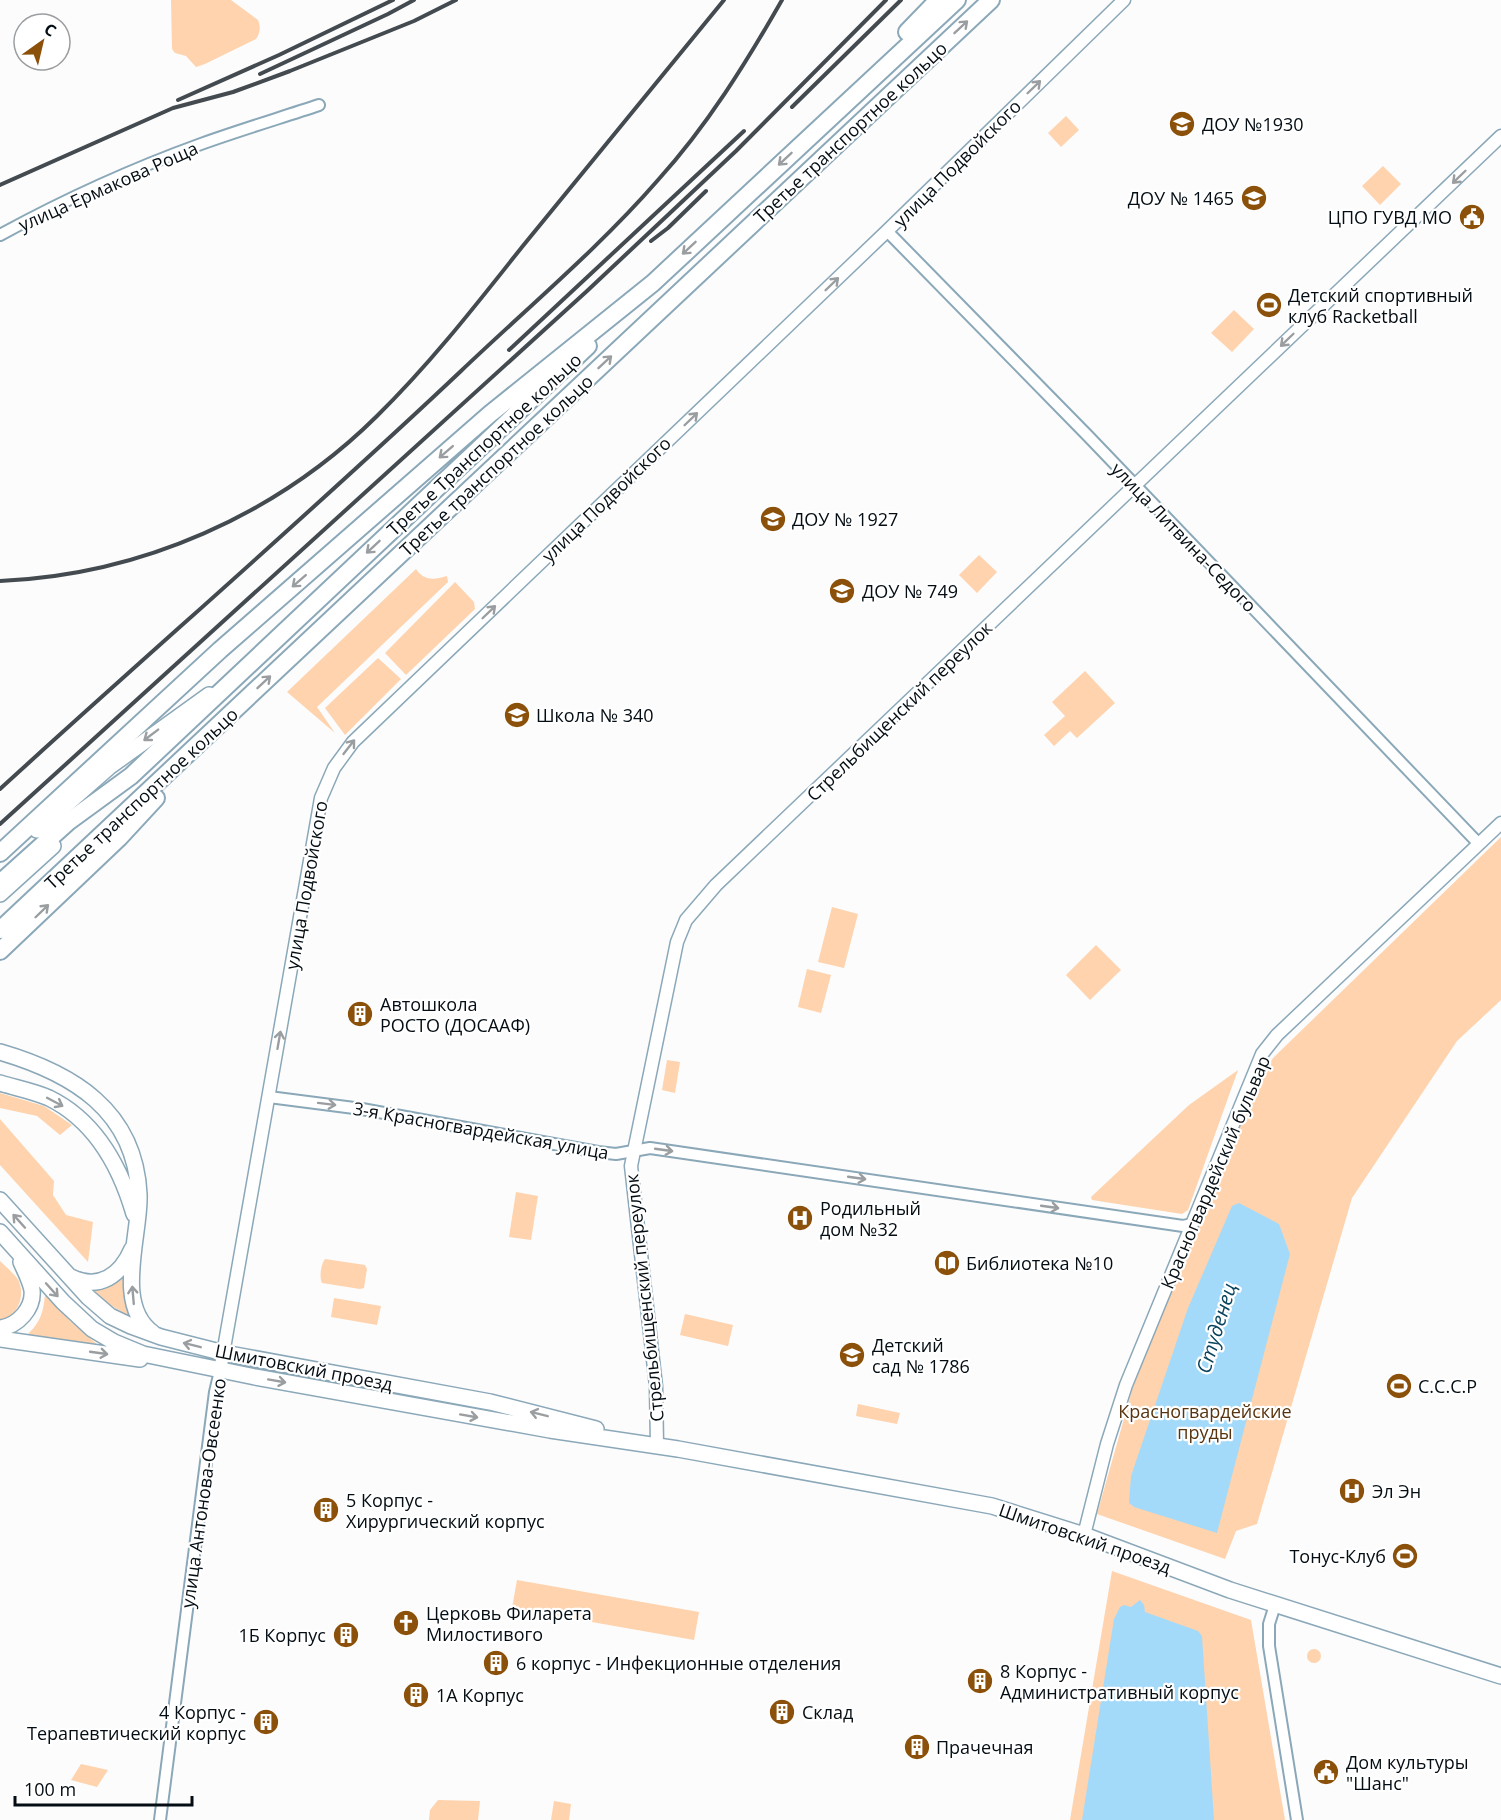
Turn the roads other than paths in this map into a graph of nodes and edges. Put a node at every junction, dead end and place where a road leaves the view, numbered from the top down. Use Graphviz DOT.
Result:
graph roads {
  1 [pos="938,0"];
  2 [pos="957,0"];
  3 [pos="991,0"];
  4 [pos="1124,0"];
  5 [pos="319,105"];
  6 [pos="828,119"];
  7 [pos="1501,136"];
  8 [pos="887,231"];
  9 [pos="0,235"];
  10 [pos="653,283"];
  11 [pos="1135,486"];
  12 [pos="234,678"];
  13 [pos="206,737"];
  14 [pos="131,776"];
  15 [pos="1501,823"];
  16 [pos="1479,844"];
  17 [pos="4,848"];
  18 [pos="0,862"];
  19 [pos="0,883"];
  20 [pos="0,894"];
  21 [pos="0,930"];
  22 [pos="0,951"];
  23 [pos="4,1052"];
  24 [pos="0,1083"];
  25 [pos="269,1097"];
  26 [pos="634,1149"];
  27 [pos="0,1200"];
  28 [pos="1192,1224"];
  29 [pos="0,1232"];
  30 [pos="135,1236"];
  31 [pos="13,1246"];
  32 [pos="66,1273"];
  33 [pos="0,1328"];
  34 [pos="161,1337"];
  35 [pos="0,1339"];
  36 [pos="224,1353"];
  37 [pos="220,1371"];
  38 [pos="657,1445"];
  39 [pos="1084,1535"];
  40 [pos="1275,1605"];
  41 [pos="1501,1676"];
  42 [pos="160,1820"];
  43 [pos="1297,1820"];
  1 -- 6 [label="main road"];
  2 -- 6 [label="main road, Третье транспортное кольцо"];
  13 -- 3 [label="main road, Третье транспортное кольцо, one-way"];
  8 -- 4 [label="street, улица Подвойского, one-way"];
  5 -- 9 [label="street, улица Ермакова Роща"];
  6 -- 10 [label="main road, Третье транспортное кольцо, one-way"];
  7 -- 11 [label="street, Стрельбищенский переулок, one-way"];
  8 -- 11 [label="street, улица Литвина-Седого"];
  25 -- 8 [label="street, улица Подвойского, one-way"];
  10 -- 12 [label="main road, Третье Транспортное кольцо, one-way"];
  10 -- 17 [label="main road, Третье транспортное кольцо, one-way"];
  11 -- 16 [label="street, улица Литвина-Седого"];
  11 -- 26 [label="street, Стрельбищенский переулок"];
  12 -- 14 [label="main road, Третье Транспортное кольцо"];
  12 -- 18 [label="main road, one-way"];
  13 -- 21 [label="main road, Третье транспортное кольцо"];
  22 -- 13 [label="main road, one-way"];
  14 -- 19 [label="main road, Третье Транспортное кольцо"];
  14 -- 20 [label="main road"];
  15 -- 16 [label="street, Красногвардейский бульвар"];
  16 -- 28 [label="street, Красногвардейский бульвар"];
  23 -- 30 [label="main road"];
  24 -- 30 [label="main road, one-way"];
  25 -- 26 [label="street, 3-я Красногвардейская улица, one-way"];
  25 -- 36 [label="street, улица Антонова-Овсеенко"];
  26 -- 28 [label="street, 3-я Красногвардейская улица, one-way"];
  26 -- 38 [label="street, Стрельбищенский переулок"];
  32 -- 27 [label="main road, Шмитовский проезд, one-way"];
  28 -- 39 [label="street, Красногвардейский бульвар"];
  29 -- 31 [label="main road, Шмитовский проезд"];
  30 -- 32 [label="main road"];
  34 -- 30 [label="main road, one-way"];
  31 -- 33 [label="main road"];
  31 -- 37 [label="main road, Шмитовский проезд, one-way"];
  32 -- 34 [label="main road, Шмитовский проезд"];
  36 -- 34 [label="main road, Шмитовский проезд, one-way"];
  35 -- 37 [label="main road, one-way"];
  36 -- 37 [label="street, улица Антонова-Овсеенко"];
  38 -- 36 [label="main road, Шмитовский проезд, one-way"];
  37 -- 38 [label="main road, Шмитовский проезд, one-way"];
  37 -- 42 [label="street, улица Антонова-Овсеенко"];
  38 -- 39 [label="main road, Шмитовский проезд"];
  39 -- 40 [label="main road, Шмитовский проезд"];
  40 -- 41 [label="main road, Шмитовский проезд"];
  40 -- 43 [label="street"];
}
